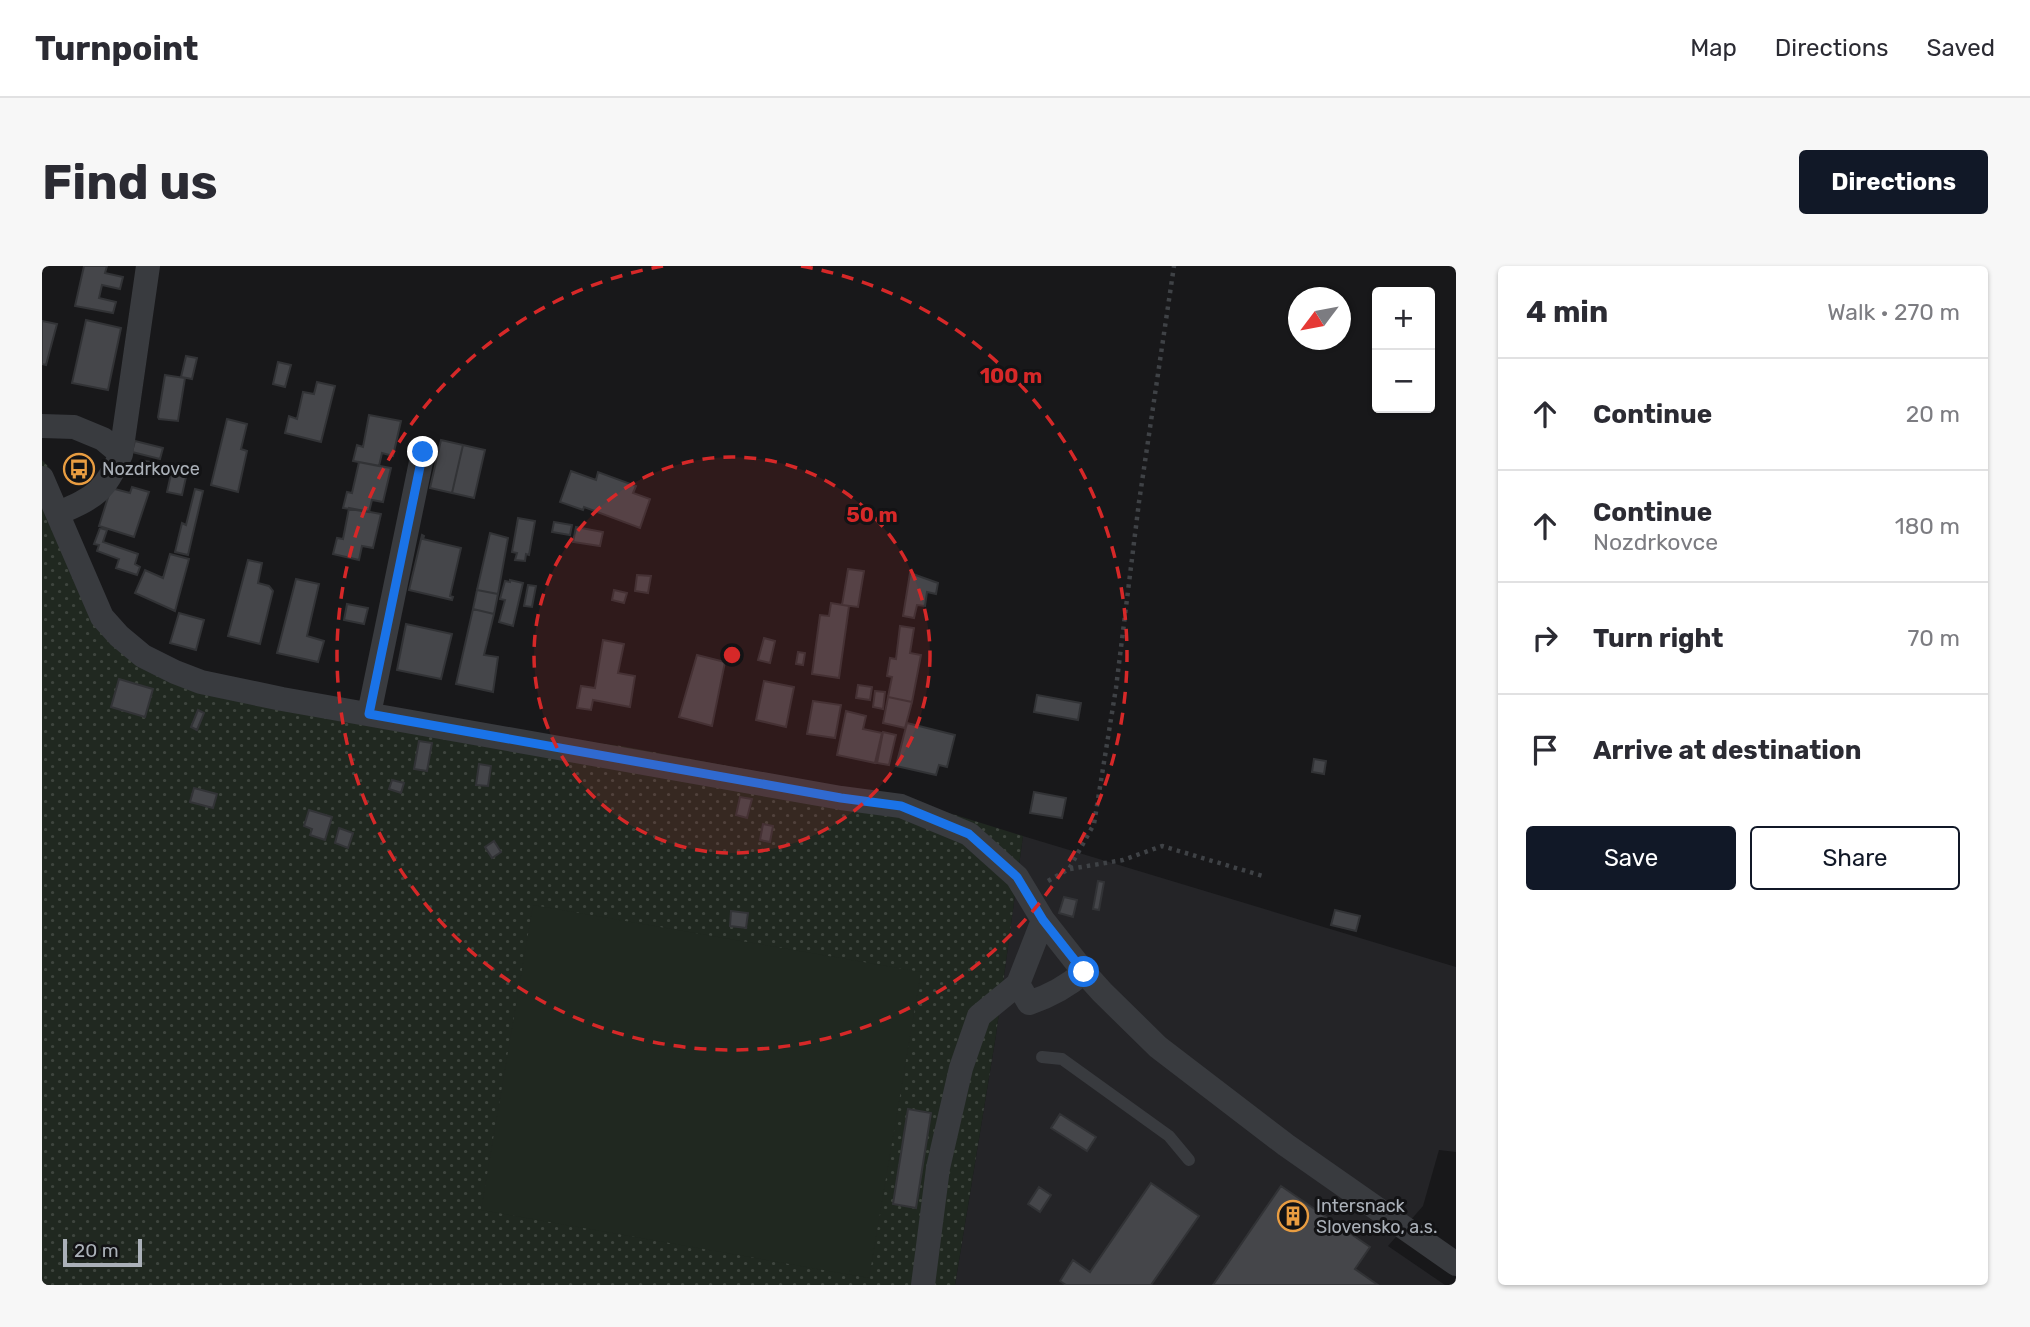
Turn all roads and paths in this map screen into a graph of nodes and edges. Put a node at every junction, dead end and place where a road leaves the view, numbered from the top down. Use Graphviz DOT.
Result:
graph roads {
  1 [pos="148,266"];
  2 [pos="1174,266"];
  3 [pos="42,426"];
  4 [pos="423,452"];
  5 [pos="121,454"];
  6 [pos="42,478"];
  7 [pos="59,513"];
  8 [pos="369,714"];
  9 [pos="1069,869"];
  10 [pos="1263,876"];
  11 [pos="1025,891"];
  12 [pos="1043,920"];
  13 [pos="1084,972"];
  14 [pos="1018,985"];
  15 [pos="1042,1056"];
  16 [pos="1189,1160"];
  17 [pos="1456,1264"];
  18 [pos="923,1285"];
  1 -- 5 [label="street"];
  2 -- 9 [label="path"];
  3 -- 5 [label="street"];
  4 -- 8 [label="street"];
  5 -- 7 [label="street"];
  6 -- 7 [label="street"];
  7 -- 8 [label="street"];
  8 -- 11 [label="street"];
  9 -- 10 [label="path"];
  9 -- 11 [label="path"];
  11 -- 12 [label="street"];
  12 -- 13 [label="street"];
  12 -- 14 [label="street"];
  13 -- 14 [label="street"];
  13 -- 17 [label="street"];
  14 -- 18 [label="street"];
  15 -- 16 [label="lane"];
}
